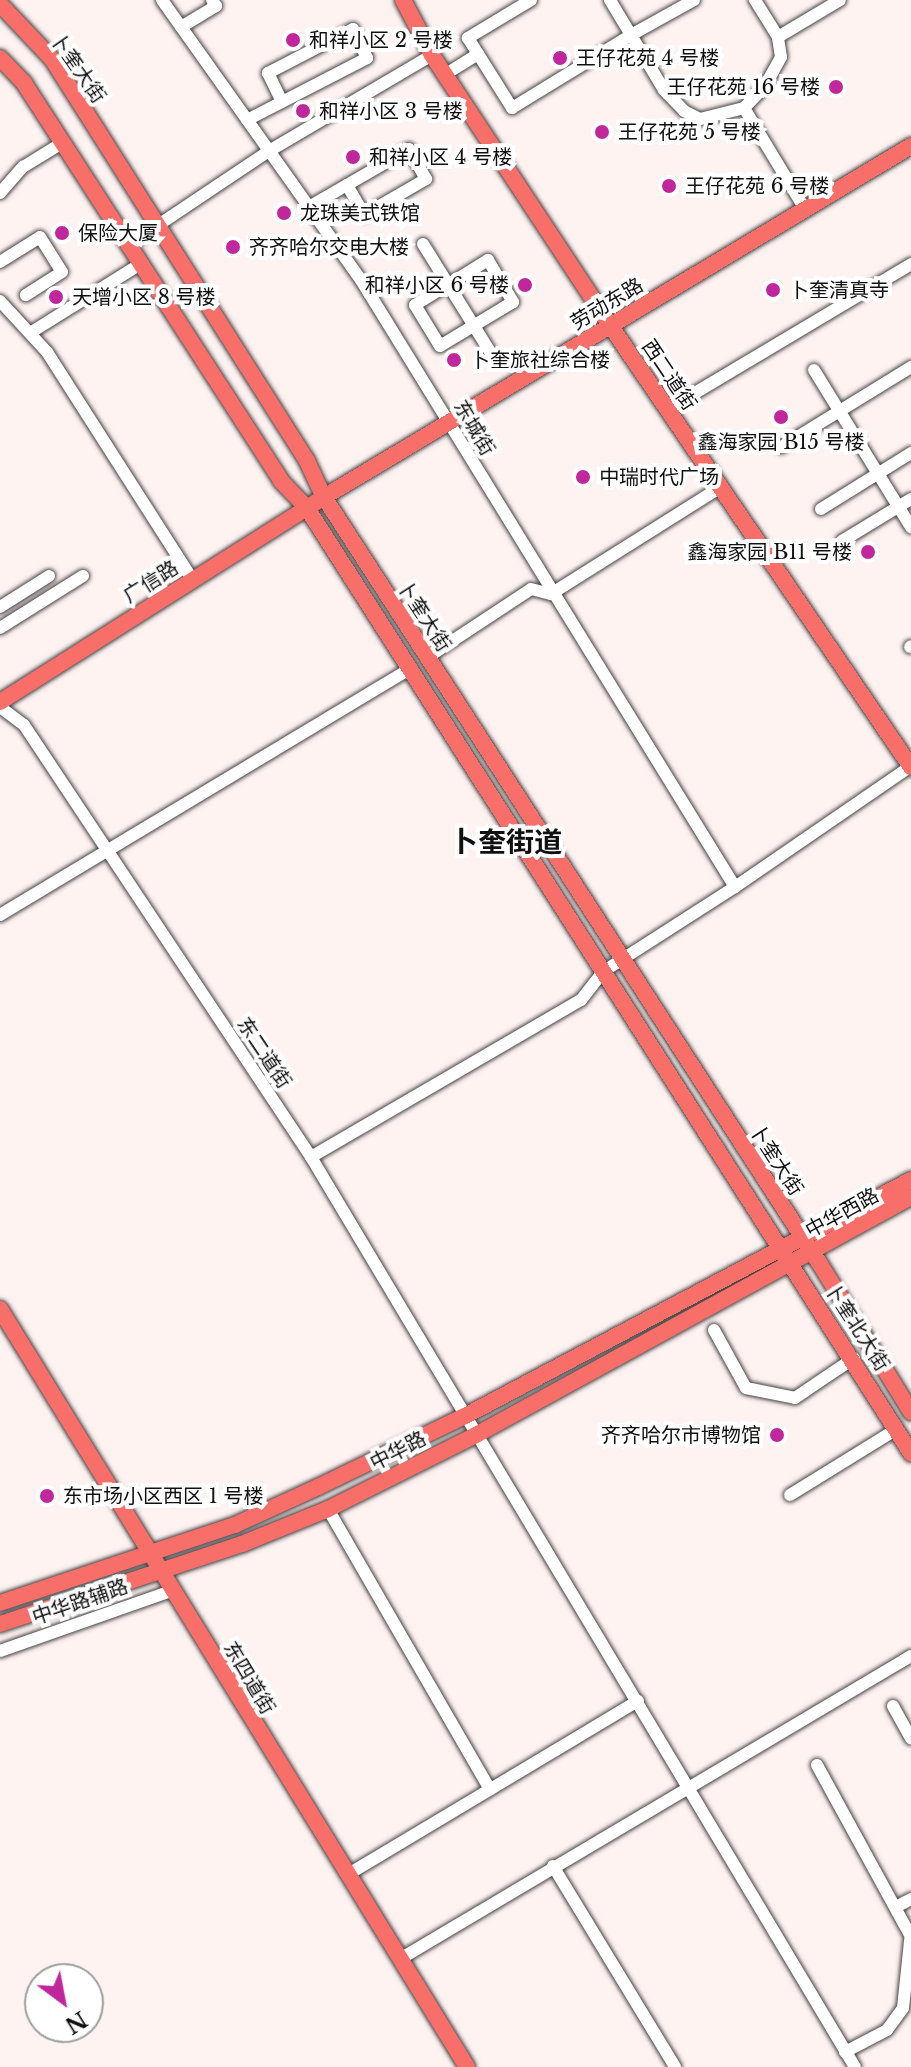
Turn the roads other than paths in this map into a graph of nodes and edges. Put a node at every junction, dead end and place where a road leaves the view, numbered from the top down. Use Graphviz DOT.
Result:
graph roads {
  1 [pos="162,0"];
  2 [pos="212,0"];
  3 [pos="403,0"];
  4 [pos="531,0"];
  5 [pos="694,0"];
  6 [pos="755,0"];
  7 [pos="840,0"];
  8 [pos="612,1"];
  9 [pos="4,5"];
  10 [pos="181,27"];
  11 [pos="631,35"];
  12 [pos="778,37"];
  13 [pos="478,54"];
  14 [pos="432,55"];
  15 [pos="0,58"];
  16 [pos="446,74"];
  17 [pos="282,102"];
  18 [pos="744,108"];
  19 [pos="247,120"];
  20 [pos="62,143"];
  21 [pos="911,146"];
  22 [pos="269,151"];
  23 [pos="347,185"];
  24 [pos="0,193"];
  25 [pos="309,207"];
  26 [pos="805,209"];
  27 [pos="157,225"];
  28 [pos="423,244"];
  29 [pos="127,246"];
  30 [pos="0,262"];
  31 [pos="911,264"];
  32 [pos="139,265"];
  33 [pos="448,285"];
  34 [pos="26,295"];
  35 [pos="0,301"];
  36 [pos="610,325"];
  37 [pos="474,326"];
  38 [pos="30,333"];
  39 [pos="494,358"];
  40 [pos="911,367"];
  41 [pos="814,370"];
  42 [pos="668,409"];
  43 [pos="839,411"];
  44 [pos="448,424"];
  45 [pos="781,447"];
  46 [pos="911,453"];
  47 [pos="878,474"];
  48 [pos="721,487"];
  49 [pos="324,497"];
  50 [pos="911,499"];
  51 [pos="898,507"];
  52 [pos="307,508"];
  53 [pos="821,509"];
  54 [pos="911,527"];
  55 [pos="842,541"];
  56 [pos="49,576"];
  57 [pos="83,576"];
  58 [pos="193,580"];
  59 [pos="551,594"];
  60 [pos="0,607"];
  61 [pos="0,628"];
  62 [pos="428,657"];
  63 [pos="411,668"];
  64 [pos="1,701"];
  65 [pos="911,766"];
  66 [pos="106,850"];
  67 [pos="735,887"];
  68 [pos="0,915"];
  69 [pos="621,960"];
  70 [pos="604,971"];
  71 [pos="311,1157"];
  72 [pos="911,1180"];
  73 [pos="911,1197"];
  74 [pos="807,1246"];
  75 [pos="788,1257"];
  76 [pos="0,1309"];
  77 [pos="714,1330"];
  78 [pos="854,1358"];
  79 [pos="911,1412"];
  80 [pos="465,1416"];
  81 [pos="897,1429"];
  82 [pos="476,1435"];
  83 [pos="911,1453"];
  84 [pos="790,1495"];
  85 [pos="328,1509"];
  86 [pos="151,1551"];
  87 [pos="162,1570"];
  88 [pos="174,1590"];
  89 [pos="0,1603"];
  90 [pos="0,1624"];
  91 [pos="0,1651"];
  92 [pos="911,1656"];
  93 [pos="638,1701"];
  94 [pos="893,1706"];
  95 [pos="911,1738"];
  96 [pos="817,1765"];
  97 [pos="689,1786"];
  98 [pos="490,1790"];
  99 [pos="553,1866"];
  100 [pos="347,1875"];
  101 [pos="911,1899"];
  102 [pos="896,1907"];
  103 [pos="910,1932"];
  104 [pos="400,1959"];
  105 [pos="845,2052"];
  106 [pos="467,2067"];
  107 [pos="675,2067"];
  108 [pos="855,2067"];
  1 -- 10 [label="street, 东城街"];
  2 -- 10 [label="street"];
  3 -- 14 [label="main road, 西二道街"];
  4 -- 13 [label="street"];
  5 -- 11 [label="street"];
  6 -- 12 [label="street"];
  7 -- 12 [label="street"];
  8 -- 11 [label="street"];
  9 -- 27 [label="main road, 卜奎大街"];
  10 -- 19 [label="street, 东城街"];
  11 -- 13 [label="street"];
  11 -- 18 [label="street"];
  12 -- 18 [label="street"];
  13 -- 16 [label="street"];
  14 -- 16 [label="main road, 西二道街"];
  14 -- 22 [label="street"];
  15 -- 20 [label="main road, 卜奎大街"];
  16 -- 36 [label="main road, 西二道街"];
  17 -- 17 [label="street"];
  17 -- 19 [label="street"];
  18 -- 26 [label="street"];
  19 -- 22 [label="street, 东城街"];
  20 -- 24 [label="street"];
  20 -- 29 [label="main road, 卜奎大街"];
  21 -- 26 [label="main road, 劳动东路"];
  22 -- 25 [label="street, 东城街"];
  22 -- 27 [label="street"];
  23 -- 23 [label="street"];
  23 -- 25 [label="street"];
  25 -- 44 [label="street, 东城街"];
  26 -- 36 [label="main road, 劳动东路"];
  27 -- 29 [label="street"];
  27 -- 49 [label="main road, 卜奎大街"];
  28 -- 33 [label="street"];
  29 -- 32 [label="main road, 卜奎大街"];
  30 -- 34 [label="street"];
  31 -- 42 [label="street"];
  32 -- 38 [label="street"];
  32 -- 52 [label="main road, 卜奎大街"];
  33 -- 37 [label="street"];
  33 -- 37 [label="street"];
  33 -- 37 [label="street"];
  35 -- 38 [label="street"];
  36 -- 42 [label="main road, 西二道街"];
  36 -- 44 [label="main road, 劳动东路"];
  37 -- 39 [label="street"];
  38 -- 58 [label="street"];
  40 -- 43 [label="street"];
  41 -- 43 [label="street"];
  42 -- 48 [label="main road, 西二道街"];
  43 -- 45 [label="street"];
  43 -- 47 [label="street"];
  44 -- 49 [label="main road, 劳动东路"];
  44 -- 59 [label="street, 东城街"];
  46 -- 47 [label="street"];
  47 -- 51 [label="street"];
  47 -- 53 [label="street"];
  48 -- 59 [label="street"];
  48 -- 65 [label="main road, 西二道街"];
  49 -- 52 [label="main road, 广信路"];
  49 -- 62 [label="main road, 卜奎大街"];
  50 -- 51 [label="street"];
  51 -- 54 [label="street"];
  51 -- 55 [label="street"];
  52 -- 58 [label="main road, 广信路"];
  52 -- 63 [label="main road, 卜奎大街"];
  56 -- 60 [label="street"];
  57 -- 61 [label="street"];
  58 -- 64 [label="main road, 广信路"];
  59 -- 62 [label="street"];
  59 -- 67 [label="street, 东城街"];
  62 -- 69 [label="main road, 卜奎大街"];
  63 -- 66 [label="street"];
  63 -- 70 [label="main road, 卜奎大街"];
  64 -- 66 [label="street, 东二道街"];
  65 -- 67 [label="street"];
  66 -- 68 [label="street"];
  66 -- 71 [label="street, 东二道街"];
  67 -- 69 [label="street"];
  69 -- 70 [label="street"];
  69 -- 74 [label="main road, 卜奎大街"];
  70 -- 71 [label="street"];
  70 -- 75 [label="main road, 卜奎大街"];
  71 -- 80 [label="street, 东二道街"];
  72 -- 74 [label="main road, 中华西路"];
  73 -- 74 [label="main road, 中华西路"];
  74 -- 75 [label="main road, 中华西路"];
  74 -- 79 [label="main road, 卜奎北大街"];
  75 -- 78 [label="main road, 卜奎北大街"];
  75 -- 80 [label="main road, 中华路"];
  75 -- 82 [label="main road, 中华路"];
  76 -- 86 [label="main road, 东四道街"];
  77 -- 78 [label="street"];
  78 -- 81 [label="main road, 卜奎北大街"];
  80 -- 82 [label="street, 东二道街"];
  80 -- 86 [label="main road, 中华路"];
  81 -- 83 [label="main road, 卜奎北大街"];
  81 -- 84 [label="street"];
  82 -- 85 [label="main road, 中华路"];
  82 -- 93 [label="street, 东二道街"];
  85 -- 87 [label="main road, 中华路"];
  85 -- 98 [label="street"];
  86 -- 87 [label="main road, 东四道街"];
  86 -- 89 [label="main road, 中华路"];
  87 -- 88 [label="main road, 东四道街"];
  87 -- 90 [label="main road, 中华路"];
  88 -- 91 [label="street, 中华路辅路"];
  88 -- 100 [label="main road, 东四道街"];
  92 -- 97 [label="street"];
  93 -- 97 [label="street, 东二道街"];
  93 -- 98 [label="street"];
  94 -- 95 [label="street"];
  96 -- 102 [label="street"];
  97 -- 99 [label="street"];
  97 -- 105 [label="street, 东二道街"];
  98 -- 100 [label="street"];
  99 -- 104 [label="street"];
  99 -- 107 [label="street"];
  100 -- 104 [label="main road, 东四道街"];
  101 -- 102 [label="street"];
  102 -- 103 [label="street"];
  103 -- 105 [label="street"];
  104 -- 106 [label="main road, 东四道街"];
  105 -- 108 [label="street, 东二道街"];
}
